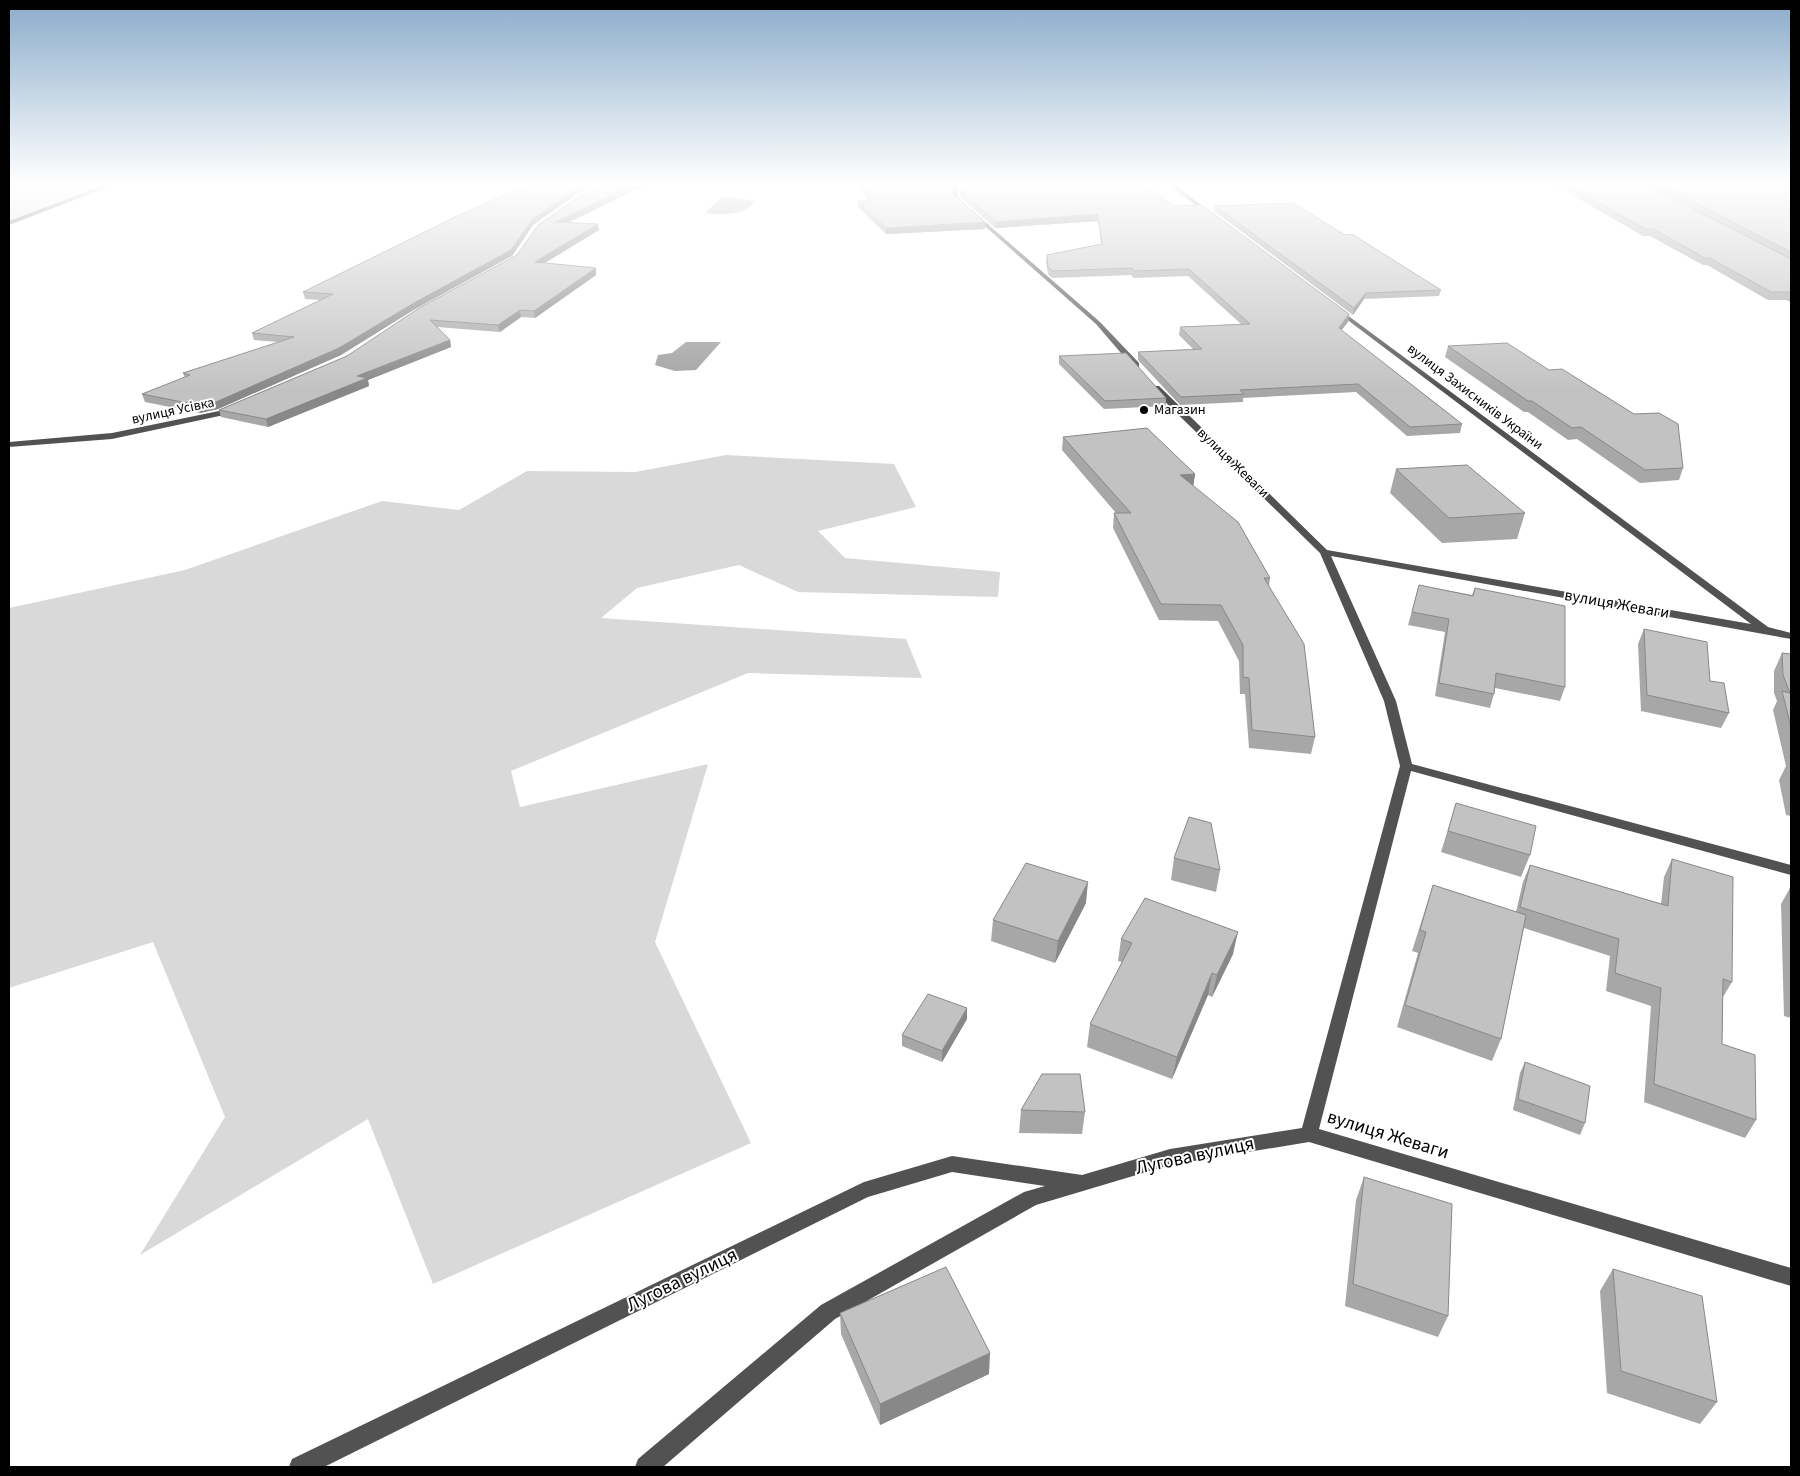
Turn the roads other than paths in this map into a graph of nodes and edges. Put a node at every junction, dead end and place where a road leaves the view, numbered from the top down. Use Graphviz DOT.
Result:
graph roads {
  1 [pos="1018,253"];
  2 [pos="1329,303"];
  3 [pos="1141,371"];
  4 [pos="1148,378"];
  5 [pos="239,406"];
  6 [pos="9,445"];
  7 [pos="1324,552"];
  8 [pos="1765,630"];
  9 [pos="1791,636"];
  10 [pos="1406,766"];
  11 [pos="1791,870"];
  12 [pos="1309,1134"];
  13 [pos="1082,1183"];
  14 [pos="1791,1277"];
  15 [pos="300,1467"];
  16 [pos="646,1467"];
  1 -- 3 [label="street"];
  2 -- 8 [label="street, вулиця Захисників України"];
  4 -- 7 [label="street, вулиця Жеваги"];
  5 -- 6 [label="street, вулиця Усівка"];
  7 -- 8 [label="street, вулиця Жеваги"];
  7 -- 10 [label="street, вулиця Жеваги"];
  8 -- 9 [label="street, вулиця Жеваги"];
  10 -- 11 [label="street"];
  10 -- 12 [label="street, вулиця Жеваги"];
  12 -- 13 [label="street, Лугова вулиця"];
  12 -- 14 [label="street, вулиця Жеваги"];
  13 -- 15 [label="street, Лугова вулиця"];
  13 -- 16 [label="street, Лугова вулиця"];
}
